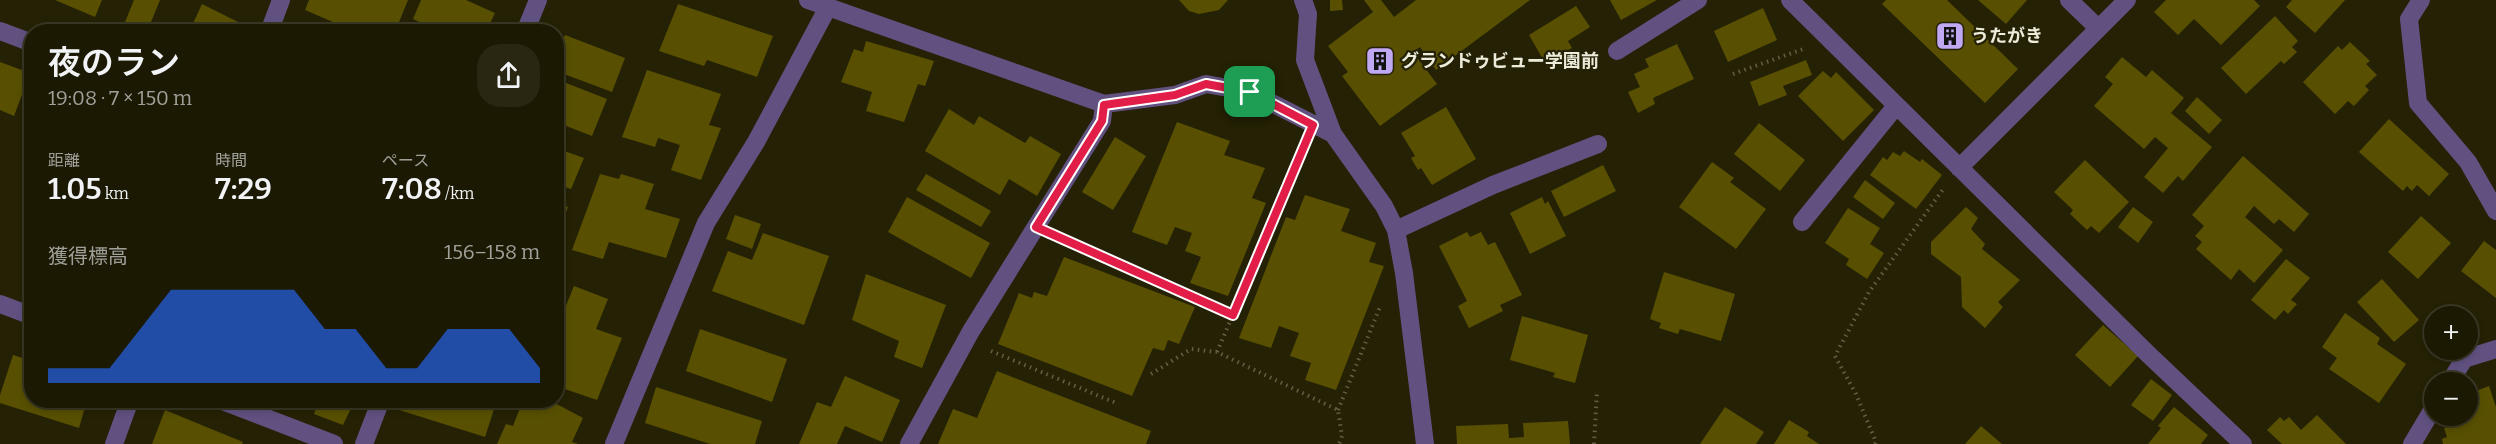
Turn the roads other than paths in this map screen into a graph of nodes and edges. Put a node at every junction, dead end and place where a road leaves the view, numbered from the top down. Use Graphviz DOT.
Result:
graph roads {
  1 [pos="281,0"];
  2 [pos="538,0"];
  3 [pos="808,0"];
  4 [pos="1303,0"];
  5 [pos="1698,0"];
  6 [pos="1790,0"];
  7 [pos="2069,0"];
  8 [pos="2127,0"];
  9 [pos="2421,0"];
  10 [pos="828,7"];
  11 [pos="272,24"];
  12 [pos="528,24"];
  13 [pos="2098,28"];
  14 [pos="0,31"];
  15 [pos="24,40"];
  16 [pos="1617,51"];
  17 [pos="1104,105"];
  18 [pos="1896,106"];
  19 [pos="1333,134"];
  20 [pos="1598,144"];
  21 [pos="1959,168"];
  22 [pos="2496,212"];
  23 [pos="1802,222"];
  24 [pos="1396,230"];
  25 [pos="0,304"];
  26 [pos="24,313"];
  27 [pos="2496,349"];
  28 [pos="2456,372"];
  29 [pos="127,408"];
  30 [pos="241,408"];
  31 [pos="378,408"];
  32 [pos="2424,424"];
  33 [pos="114,444"];
  34 [pos="334,444"];
  35 [pos="364,444"];
  36 [pos="614,444"];
  37 [pos="909,444"];
  38 [pos="1425,444"];
  39 [pos="2243,444"];
  40 [pos="2412,444"];
  1 -- 11 [label="street"];
  2 -- 12 [label="street"];
  3 -- 10 [label="street"];
  4 -- 19 [label="street"];
  5 -- 16 [label="street"];
  6 -- 18 [label="street"];
  7 -- 13 [label="street"];
  8 -- 13 [label="street"];
  9 -- 22 [label="street"];
  10 -- 17 [label="street"];
  10 -- 36 [label="street"];
  13 -- 21 [label="street"];
  14 -- 15 [label="street"];
  17 -- 19 [label="street"];
  17 -- 37 [label="street"];
  18 -- 21 [label="street"];
  18 -- 23 [label="street"];
  19 -- 24 [label="street"];
  20 -- 24 [label="street"];
  21 -- 39 [label="street"];
  24 -- 38 [label="street"];
  25 -- 26 [label="street"];
  27 -- 28 [label="street"];
  29 -- 33 [label="street"];
  30 -- 34 [label="street"];
  31 -- 35 [label="street"];
  32 -- 40 [label="street"];
}
